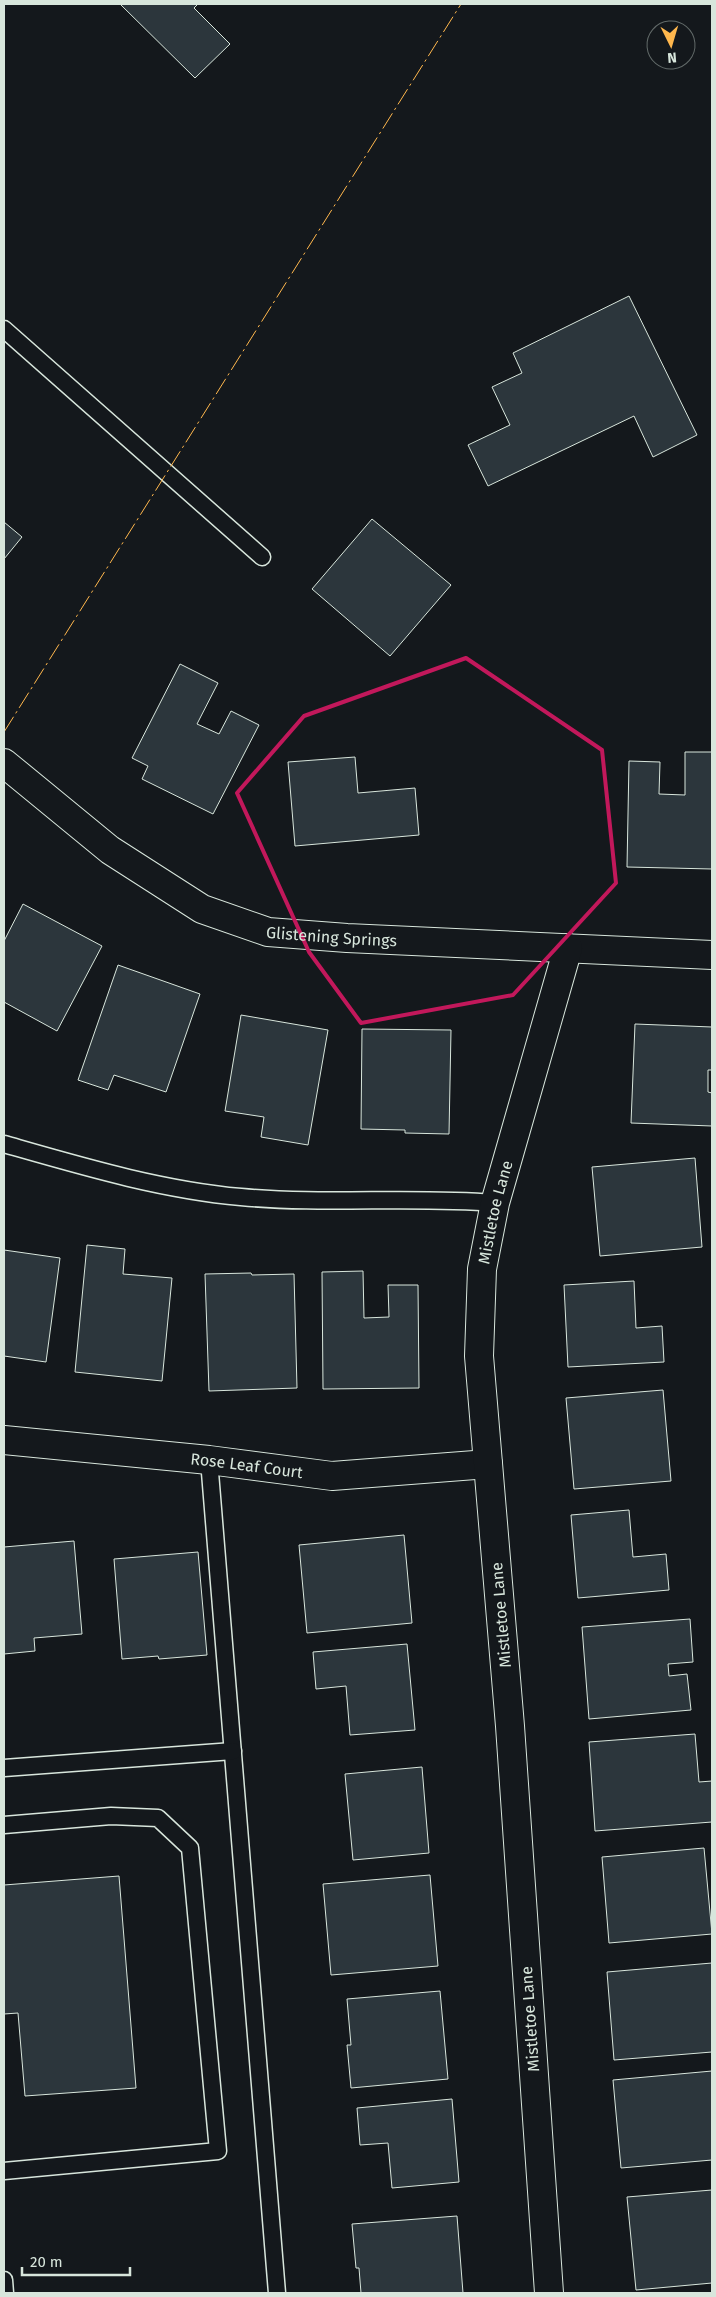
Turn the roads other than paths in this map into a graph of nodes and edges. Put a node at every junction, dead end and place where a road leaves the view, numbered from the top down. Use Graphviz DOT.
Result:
graph roads {
  1 [pos="4,329"];
  2 [pos="262,557"];
  3 [pos="4,763"];
  4 [pos="568,948"];
  5 [pos="712,954"];
  6 [pos="4,1144"];
  7 [pos="495,1203"];
  8 [pos="4,1440"];
  9 [pos="209,1460"];
  10 [pos="488,1464"];
  11 [pos="232,1751"];
  12 [pos="4,1768"];
  13 [pos="4,1825"];
  14 [pos="4,2171"];
  15 [pos="4,2280"];
  16 [pos="5,2293"];
  17 [pos="277,2293"];
  18 [pos="548,2293"];
  1 -- 2 [label="lane"];
  3 -- 4 [label="street, Glistening Springs"];
  4 -- 5 [label="street, Glistening Springs"];
  4 -- 7 [label="street, Mistletoe Lane"];
  6 -- 7 [label="lane"];
  7 -- 10 [label="street, Mistletoe Lane"];
  8 -- 9 [label="street, Rose Leaf Court"];
  9 -- 10 [label="street, Rose Leaf Court"];
  9 -- 11 [label="lane"];
  10 -- 18 [label="street, Mistletoe Lane"];
  11 -- 12 [label="lane"];
  11 -- 17 [label="lane"];
  13 -- 14 [label="lane"];
  15 -- 16 [label="lane"];
}
